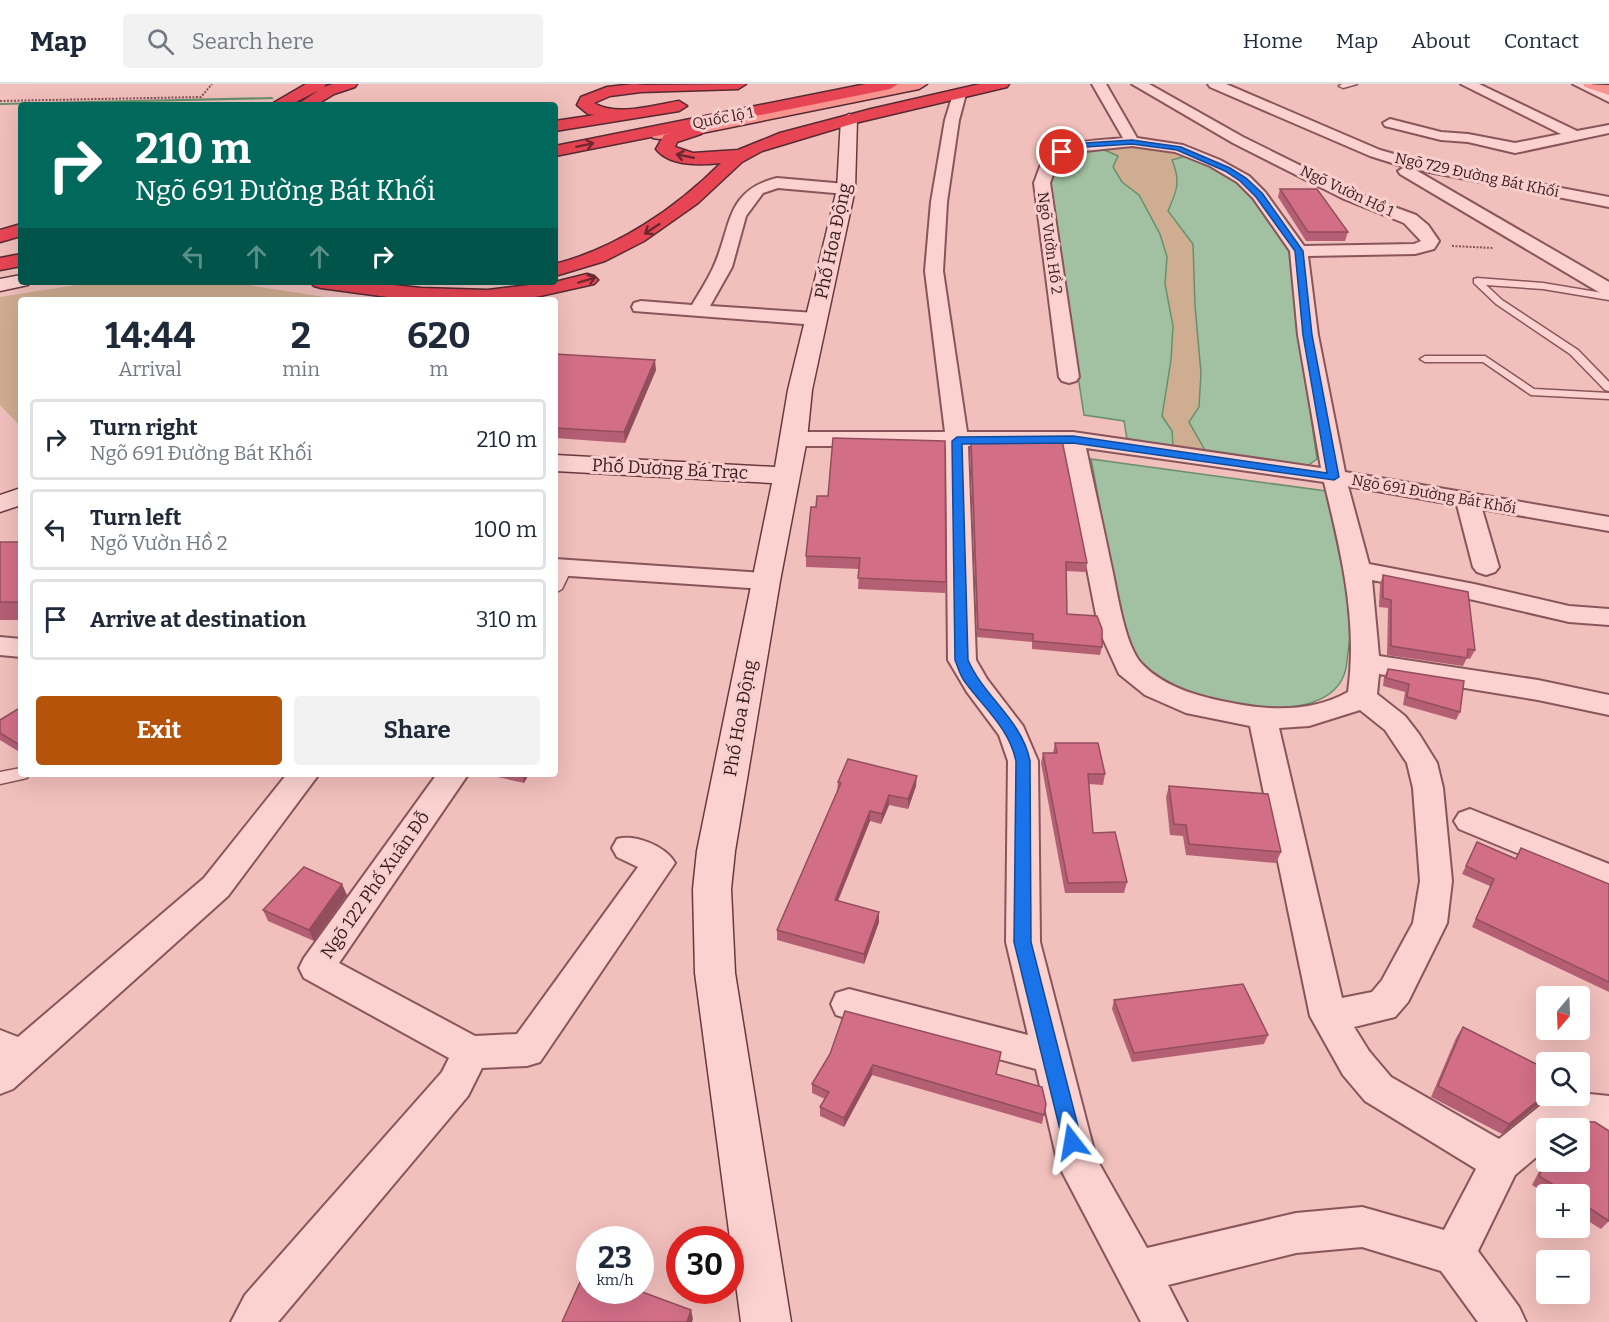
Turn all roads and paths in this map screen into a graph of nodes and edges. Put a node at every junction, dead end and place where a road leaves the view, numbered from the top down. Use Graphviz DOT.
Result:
graph roads {
  1 [pos="212,84"];
  2 [pos="318,84"];
  3 [pos="349,84"];
  4 [pos="582,84"];
  5 [pos="813,84"];
  6 [pos="890,84"];
  7 [pos="919,84"];
  8 [pos="1001,84"];
  9 [pos="1099,84"];
  10 [pos="1139,84"];
  11 [pos="1215,84"];
  12 [pos="1353,84"];
  13 [pos="1468,84"];
  14 [pos="1580,84"];
  15 [pos="1591,84"];
  16 [pos="1343,86"];
  17 [pos="640,88"];
  18 [pos="1609,90"];
  19 [pos="741,91"];
  20 [pos="949,98"];
  21 [pos="1609,98"];
  22 [pos="0,101"];
  23 [pos="284,102"];
  24 [pos="310,102"];
  25 [pos="705,103"];
  26 [pos="849,119"];
  27 [pos="1390,123"];
  28 [pos="558,126"];
  29 [pos="702,128"];
  30 [pos="1609,129"];
  31 [pos="558,134"];
  32 [pos="1574,135"];
  33 [pos="615,139"];
  34 [pos="1238,140"];
  35 [pos="1132,142"];
  36 [pos="1184,150"];
  37 [pos="558,151"];
  38 [pos="1375,153"];
  39 [pos="742,154"];
  40 [pos="715,180"];
  41 [pos="846,189"];
  42 [pos="1609,202"];
  43 [pos="18,231"];
  44 [pos="0,236"];
  45 [pos="18,242"];
  46 [pos="0,245"];
  47 [pos="1428,246"];
  48 [pos="1541,250"];
  49 [pos="1299,251"];
  50 [pos="18,261"];
  51 [pos="18,265"];
  52 [pos="0,266"];
  53 [pos="558,269"];
  54 [pos="18,282"];
  55 [pos="0,285"];
  56 [pos="341,285"];
  57 [pos="1609,290"];
  58 [pos="443,297"];
  59 [pos="484,297"];
  60 [pos="1609,297"];
  61 [pos="641,307"];
  62 [pos="698,311"];
  63 [pos="816,319"];
  64 [pos="1425,358"];
  65 [pos="1069,377"];
  66 [pos="1609,388"];
  67 [pos="1609,396"];
  68 [pos="794,439"];
  69 [pos="1073,439"];
  70 [pos="957,441"];
  71 [pos="558,463"];
  72 [pos="786,476"];
  73 [pos="1334,477"];
  74 [pos="18,497"];
  75 [pos="1467,500"];
  76 [pos="0,504"];
  77 [pos="1606,531"];
  78 [pos="1486,567"];
  79 [pos="1358,570"];
  80 [pos="558,575"];
  81 [pos="765,581"];
  82 [pos="1609,617"];
  83 [pos="0,646"];
  84 [pos="18,648"];
  85 [pos="1366,663"];
  86 [pos="1362,697"];
  87 [pos="1609,705"];
  88 [pos="1263,719"];
  89 [pos="18,775"];
  90 [pos="302,777"];
  91 [pos="452,777"];
  92 [pos="0,778"];
  93 [pos="1470,821"];
  94 [pos="628,848"];
  95 [pos="1609,878"];
  96 [pos="849,1004"];
  97 [pos="1328,1016"];
  98 [pos="471,1052"];
  99 [pos="1051,1057"];
  100 [pos="7,1060"];
  101 [pos="1609,1114"];
  102 [pos="1501,1162"];
  103 [pos="1454,1254"];
  104 [pos="1137,1271"];
  105 [pos="764,1319"];
  106 [pos="253,1322"];
  107 [pos="1165,1322"];
  108 [pos="1504,1322"];
  1 -- 22 [label="path"];
  2 -- 23 [label="highway"];
  3 -- 24 [label="highway"];
  4 -- 17 [label="highway"];
  5 -- 19 [label="highway, Quốc lộ 1"];
  6 -- 33 [label="highway, Quốc lộ 1"];
  7 -- 29 [label="main road"];
  8 -- 20 [label="highway"];
  9 -- 35 [label="street"];
  10 -- 34 [label="street, Ngõ Vườn Hồ 1"];
  11 -- 38 [label="street, Ngõ 729 Đường Bát Khối"];
  12 -- 16 [label="lane"];
  13 -- 32 [label="street"];
  14 -- 21 [label="street"];
  15 -- 18 [label="main road"];
  17 -- 19 [label="highway"];
  17 -- 25 [label="highway"];
  19 -- 25 [label="highway"];
  19 -- 31 [label="highway, Quốc lộ 1"];
  20 -- 26 [label="highway"];
  20 -- 70 [label="street"];
  25 -- 28 [label="highway"];
  26 -- 39 [label="highway"];
  26 -- 41 [label="street, Phố Hoa Động"];
  27 -- 32 [label="street"];
  29 -- 33 [label="main road"];
  39 -- 29 [label="highway, one-way"];
  30 -- 32 [label="street"];
  37 -- 33 [label="highway, Quốc lộ 1, one-way"];
  34 -- 36 [label="street"];
  34 -- 47 [label="street, Ngõ Vườn Hồ 1"];
  35 -- 36 [label="street, Ngõ Vườn Hồ 2"];
  35 -- 65 [label="street, Ngõ Vườn Hồ 2"];
  36 -- 49 [label="street, Ngõ Vườn Hồ 2"];
  38 -- 42 [label="street, Ngõ 729 Đường Bát Khối"];
  38 -- 48 [label="street"];
  39 -- 40 [label="highway"];
  40 -- 53 [label="highway, one-way"];
  59 -- 40 [label="highway, one-way"];
  41 -- 62 [label="street"];
  41 -- 63 [label="street, Phố Hoa Động"];
  43 -- 44 [label="highway"];
  45 -- 46 [label="highway"];
  47 -- 48 [label="path"];
  47 -- 49 [label="street"];
  48 -- 57 [label="street"];
  49 -- 73 [label="street, Ngõ Vườn Hồ 2"];
  50 -- 52 [label="highway"];
  51 -- 52 [label="highway"];
  54 -- 55 [label="street"];
  56 -- 58 [label="highway, one-way"];
  60 -- 66 [label="lane"];
  61 -- 62 [label="street"];
  62 -- 63 [label="street"];
  63 -- 68 [label="street, Phố Hoa Động"];
  64 -- 67 [label="lane"];
  68 -- 70 [label="street, Ngõ 691 Đường Bát Khối"];
  68 -- 72 [label="street, Phố Hoa Động"];
  69 -- 70 [label="street, Ngõ 691 Đường Bát Khối"];
  69 -- 73 [label="street, Ngõ 691 Đường Bát Khối"];
  69 -- 88 [label="street"];
  70 -- 99 [label="street"];
  71 -- 72 [label="street, Phố Dương Bá Trạc"];
  72 -- 81 [label="street, Phố Hoa Động"];
  73 -- 75 [label="street, Ngõ 691 Đường Bát Khối"];
  73 -- 79 [label="street, Ngõ Vườn Hồ 2"];
  74 -- 76 [label="street"];
  75 -- 77 [label="street, Ngõ 691 Đường Bát Khối"];
  75 -- 78 [label="street"];
  79 -- 82 [label="street"];
  79 -- 85 [label="street, Ngõ Vườn Hồ 2"];
  80 -- 81 [label="street"];
  81 -- 105 [label="street, Phố Hoa Động"];
  83 -- 84 [label="street"];
  85 -- 86 [label="street, Ngõ Vườn Hồ 2"];
  85 -- 87 [label="street"];
  86 -- 88 [label="street"];
  86 -- 97 [label="street"];
  88 -- 97 [label="street"];
  89 -- 92 [label="lane"];
  90 -- 100 [label="street"];
  91 -- 98 [label="street, Ngõ 122 Phố Xuân Đỗ"];
  93 -- 95 [label="street"];
  94 -- 98 [label="street"];
  96 -- 99 [label="street"];
  97 -- 102 [label="street"];
  98 -- 106 [label="street"];
  99 -- 104 [label="street"];
  101 -- 102 [label="street"];
  102 -- 103 [label="street"];
  103 -- 104 [label="street"];
  103 -- 108 [label="street"];
  104 -- 107 [label="street"];
}
